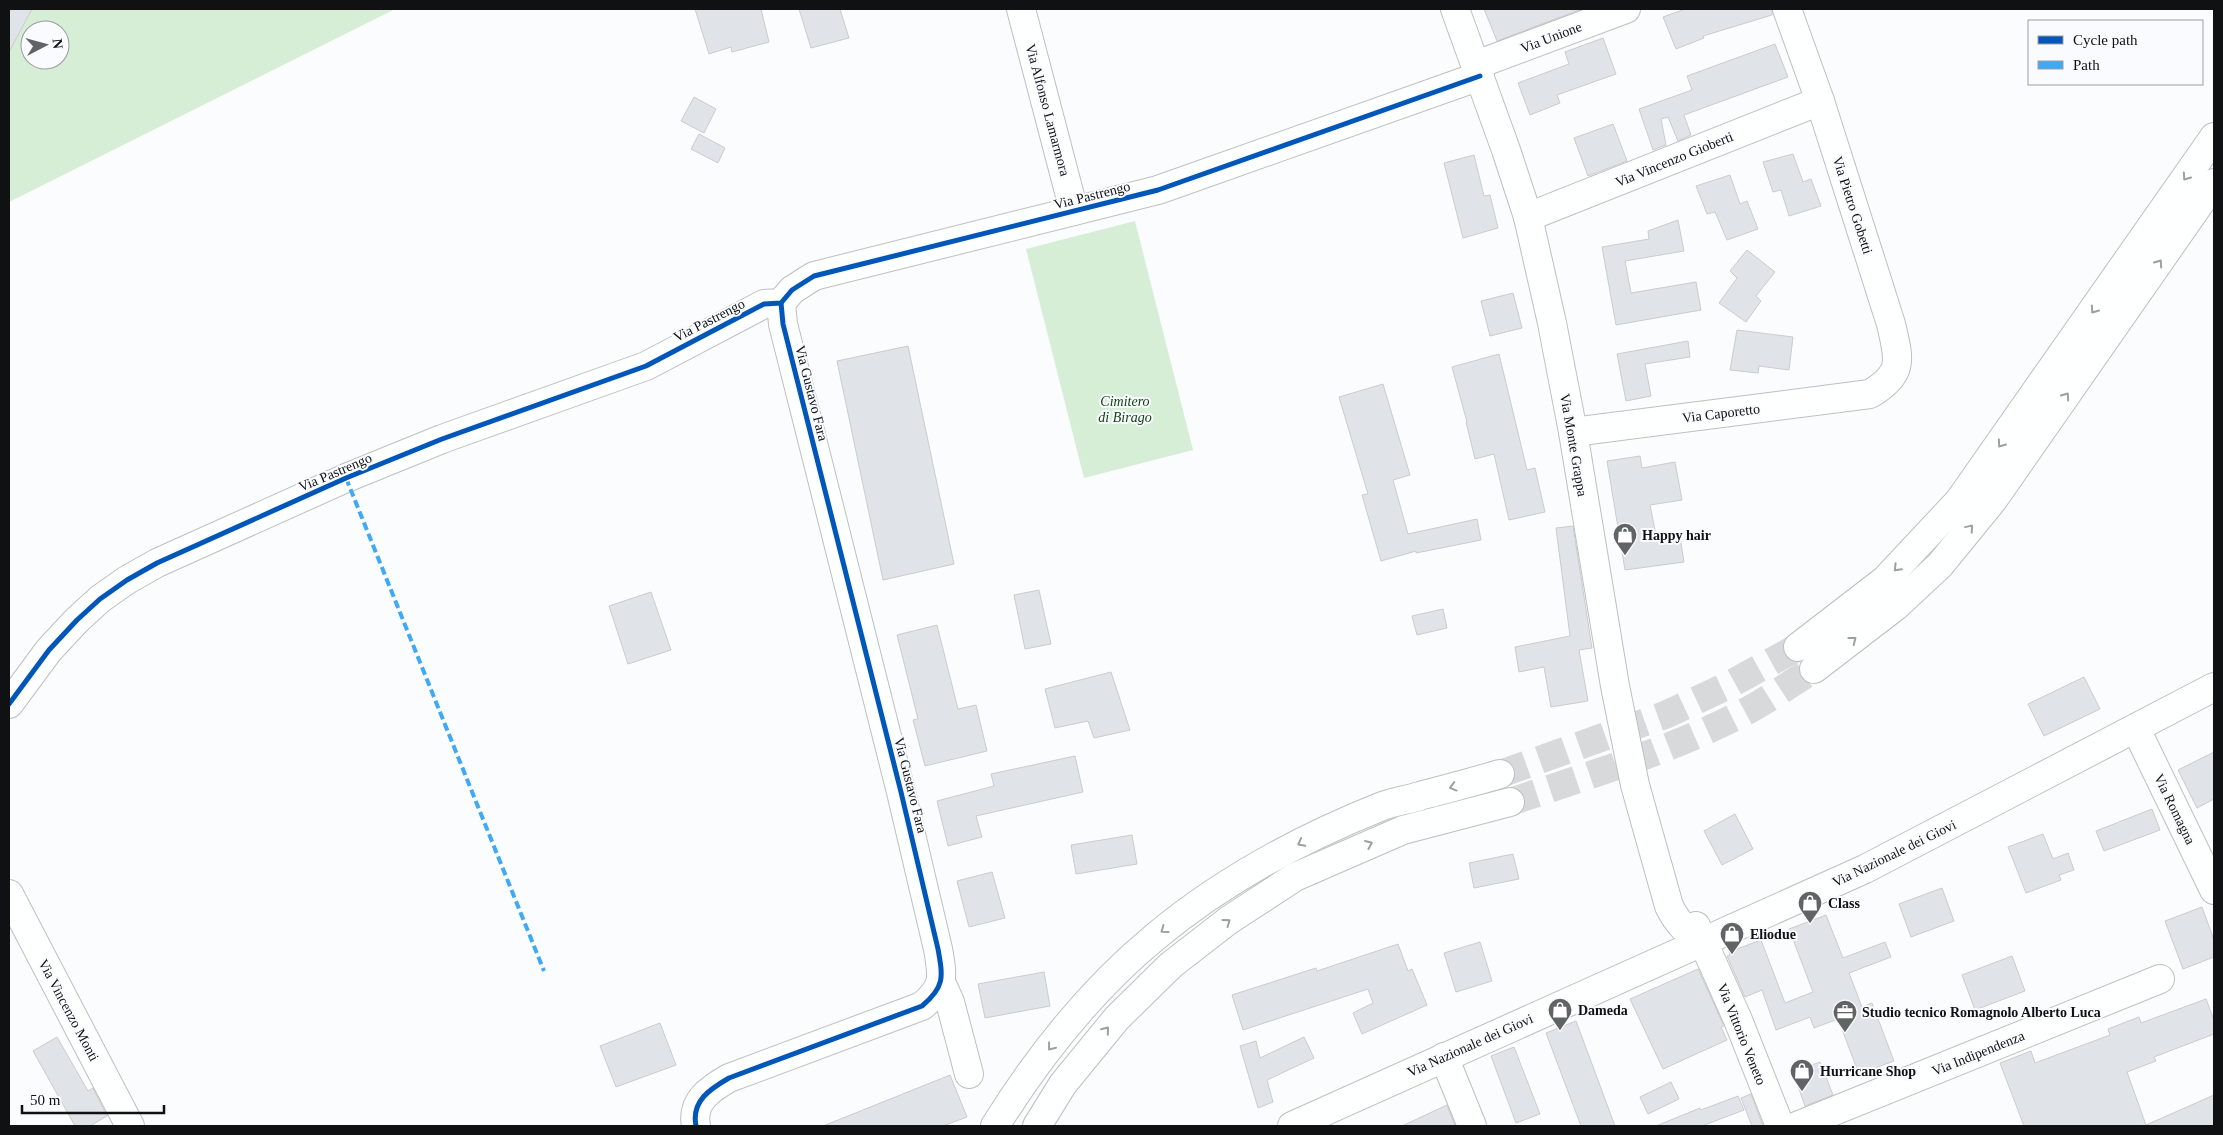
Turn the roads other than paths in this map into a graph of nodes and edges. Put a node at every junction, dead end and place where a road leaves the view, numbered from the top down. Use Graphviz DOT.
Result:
graph roads {
  1 [pos="1021,9"];
  2 [pos="1455,9"];
  3 [pos="1626,9"];
  4 [pos="1787,9"];
  5 [pos="1478,71"];
  6 [pos="1820,101"];
  7 [pos="2214,137"];
  8 [pos="2214,183"];
  9 [pos="1074,211"];
  10 [pos="1528,217"];
  11 [pos="781,303"];
  12 [pos="1870,394"];
  13 [pos="1573,432"];
  14 [pos="1798,647"];
  15 [pos="1814,669"];
  16 [pos="2214,687"];
  17 [pos="9,704"];
  18 [pos="2136,729"];
  19 [pos="1500,774"];
  20 [pos="1510,802"];
  21 [pos="2214,890"];
  22 [pos="9,894"];
  23 [pos="1703,942"];
  24 [pos="2160,979"];
  25 [pos="941,982"];
  26 [pos="1444,1057"];
  27 [pos="969,1074"];
  28 [pos="1299,1125"];
  29 [pos="130,1126"];
  30 [pos="696,1126"];
  31 [pos="995,1126"];
  32 [pos="1036,1126"];
  33 [pos="1472,1126"];
  34 [pos="1780,1126"];
  35 [pos="1797,1126"];
  1 -- 9 [label="main road, Via Alfonso Lamarmora"];
  2 -- 5 [label="main road, Via Monte Grappa"];
  3 -- 5 [label="main road, Via Unione"];
  4 -- 6 [label="main road, Via Pietro Gobetti"];
  5 -- 9 [label="main road, Via Pastrengo"];
  5 -- 10 [label="main road, Via Monte Grappa"];
  6 -- 10 [label="main road, Via Vincenzo Gioberti"];
  6 -- 12 [label="main road, Via Pietro Gobetti"];
  7 -- 14 [label="main road, one-way"];
  15 -- 8 [label="main road, one-way"];
  9 -- 11 [label="main road, Via Pastrengo"];
  10 -- 13 [label="main road, Via Monte Grappa"];
  11 -- 17 [label="main road, Via Pastrengo"];
  11 -- 25 [label="main road, Via Gustavo Fara"];
  12 -- 13 [label="main road, Via Caporetto"];
  13 -- 23 [label="main road, Via Monte Grappa"];
  16 -- 18 [label="main road, Via Nazionale dei Giovi"];
  18 -- 21 [label="main road, Via Romagna"];
  18 -- 23 [label="main road, Via Nazionale dei Giovi"];
  19 -- 31 [label="main road, one-way"];
  32 -- 20 [label="main road, one-way"];
  22 -- 29 [label="main road, Via Vincenzo Monti"];
  23 -- 26 [label="main road, Via Nazionale dei Giovi"];
  23 -- 34 [label="main road, Via Vittorio Veneto"];
  24 -- 35 [label="main road, Via Indipendenza"];
  25 -- 27 [label="main road"];
  25 -- 30 [label="main road"];
  26 -- 28 [label="main road, Via Nazionale dei Giovi"];
  26 -- 33 [label="main road"];
}
